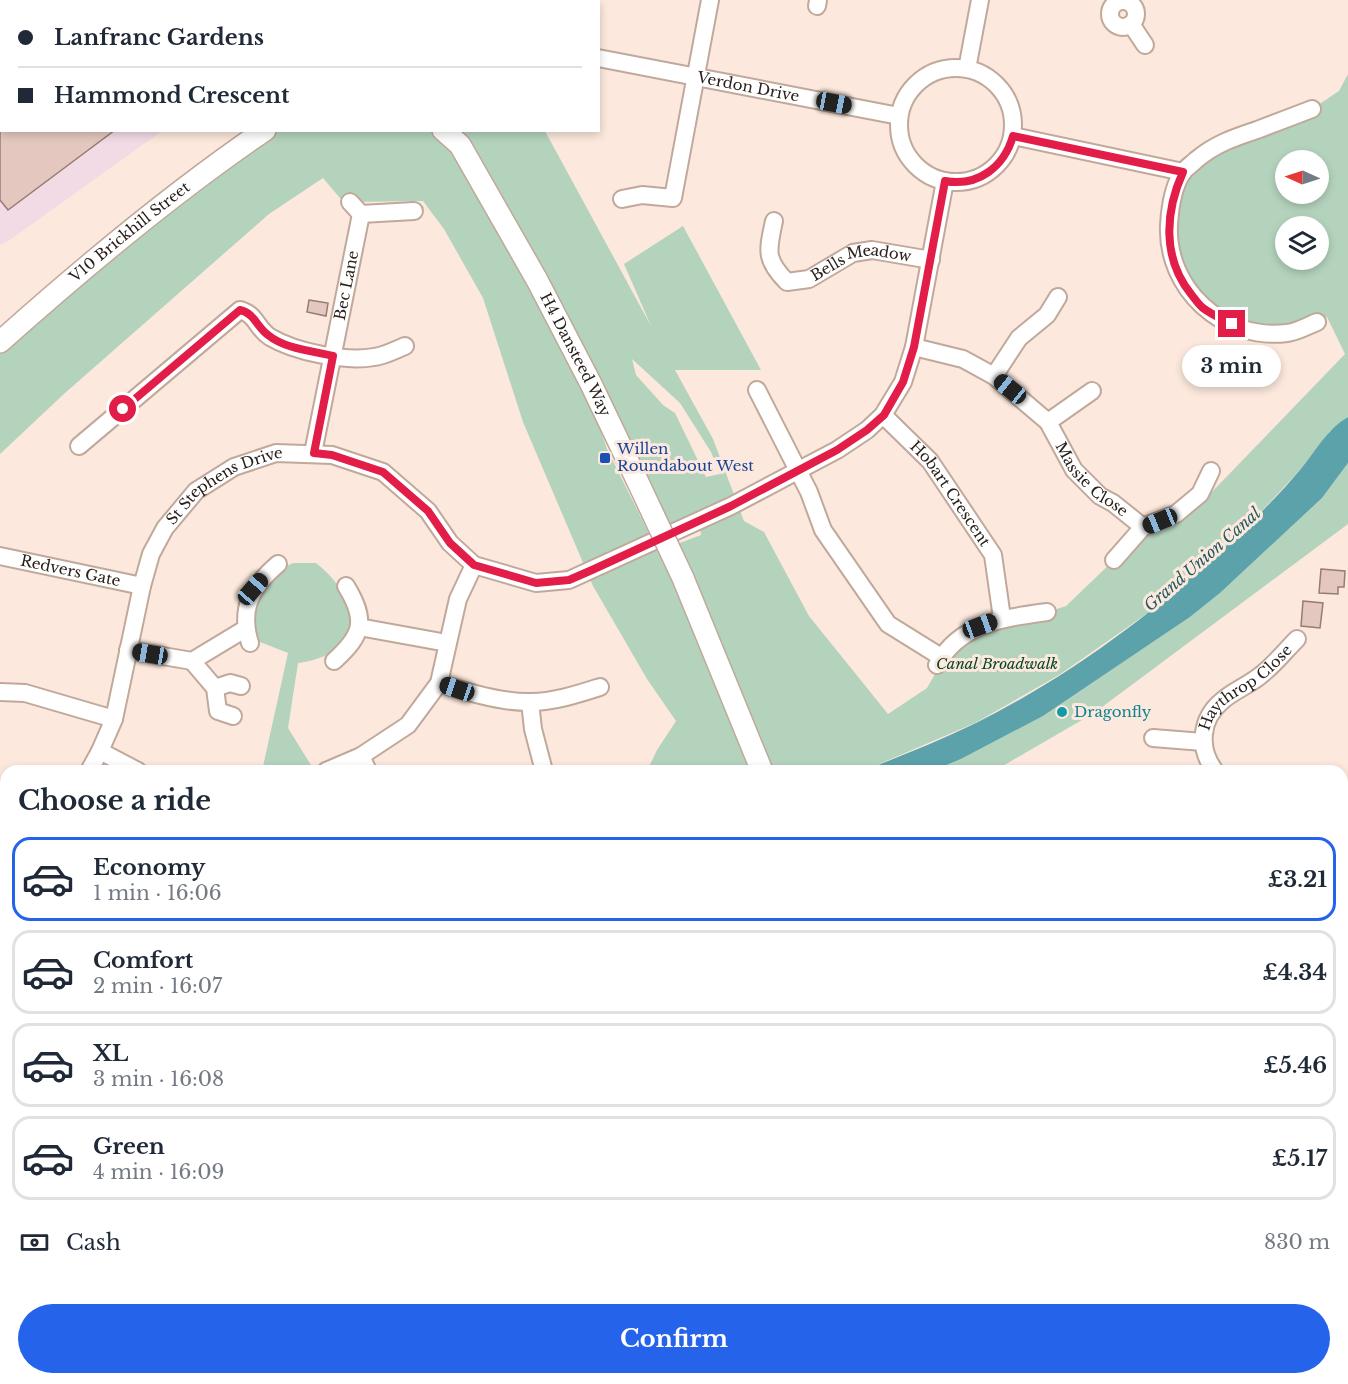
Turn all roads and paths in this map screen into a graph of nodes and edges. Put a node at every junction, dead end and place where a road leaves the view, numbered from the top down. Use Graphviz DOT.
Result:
graph roads {
  1 [pos="710,0"];
  2 [pos="980,0"];
  3 [pos="1115,2"];
  4 [pos="1145,45"];
  5 [pos="600,58"];
  6 [pos="967,69"];
  7 [pos="696,76"];
  8 [pos="1312,109"];
  9 [pos="899,116"];
  10 [pos="262,132"];
  11 [pos="1013,136"];
  12 [pos="461,138"];
  13 [pos="1183,172"];
  14 [pos="945,181"];
  15 [pos="622,199"];
  16 [pos="414,211"];
  17 [pos="774,220"];
  18 [pos="931,260"];
  19 [pos="1058,297"];
  20 [pos="1317,322"];
  21 [pos="0,342"];
  22 [pos="405,346"];
  23 [pos="914,347"];
  24 [pos="333,356"];
  25 [pos="994,376"];
  26 [pos="757,390"];
  27 [pos="1092,391"];
  28 [pos="884,415"];
  29 [pos="1048,422"];
  30 [pos="79,446"];
  31 [pos="314,453"];
  32 [pos="797,471"];
  33 [pos="1211,471"];
  34 [pos="1143,527"];
  35 [pos="0,556"];
  36 [pos="1114,560"];
  37 [pos="278,564"];
  38 [pos="474,565"];
  39 [pos="141,586"];
  40 [pos="346,586"];
  41 [pos="1047,612"];
  42 [pos="1002,618"];
  43 [pos="359,627"];
  44 [pos="1297,639"];
  45 [pos="447,643"];
  46 [pos="128,650"];
  47 [pos="192,661"];
  48 [pos="334,661"];
  49 [pos="439,683"];
  50 [pos="242,686"];
  51 [pos="600,687"];
  52 [pos="215,688"];
  53 [pos="0,692"];
  54 [pos="530,702"];
  55 [pos="233,716"];
  56 [pos="114,719"];
  57 [pos="1153,738"];
  58 [pos="1203,742"];
  59 [pos="100,751"];
  60 [pos="365,763"];
  61 [pos="92,765"];
  62 [pos="127,765"];
  63 [pos="542,765"];
  64 [pos="760,765"];
  65 [pos="1210,765"];
  1 -- 7 [label="street"];
  2 -- 6 [label="street"];
  3 -- 4 [label="street"];
  5 -- 7 [label="street, Verdon Drive"];
  6 -- 9 [label="street"];
  6 -- 11 [label="street"];
  7 -- 9 [label="street, Verdon Drive"];
  7 -- 15 [label="street"];
  8 -- 13 [label="street"];
  9 -- 14 [label="street"];
  10 -- 21 [label="street, V10 Brickhill Street"];
  11 -- 13 [label="street"];
  11 -- 14 [label="street"];
  12 -- 64 [label="street, H4 Dansteed Way, bridge"];
  13 -- 20 [label="street"];
  14 -- 18 [label="street"];
  16 -- 24 [label="street, Bec Lane"];
  17 -- 18 [label="street, Bells Meadow"];
  18 -- 23 [label="street"];
  19 -- 25 [label="street"];
  22 -- 24 [label="street"];
  23 -- 25 [label="street, Massie Close"];
  23 -- 28 [label="street"];
  24 -- 30 [label="street"];
  24 -- 31 [label="street, Bec Lane"];
  25 -- 29 [label="street, Massie Close"];
  26 -- 32 [label="street"];
  27 -- 29 [label="street, Massie Close"];
  28 -- 32 [label="street, St Stephens Drive"];
  28 -- 42 [label="street, Hobart Crescent"];
  29 -- 34 [label="street, Massie Close"];
  31 -- 38 [label="street, St Stephens Drive"];
  31 -- 39 [label="street, St Stephens Drive"];
  32 -- 38 [label="street, St Stephens Drive"];
  32 -- 42 [label="street"];
  33 -- 34 [label="street, Massie Close"];
  34 -- 36 [label="street, Massie Close"];
  35 -- 39 [label="street, Redvers Gate"];
  37 -- 47 [label="street"];
  38 -- 45 [label="street"];
  39 -- 46 [label="street, St Stephens Drive"];
  40 -- 43 [label="street"];
  41 -- 42 [label="street"];
  43 -- 45 [label="street"];
  43 -- 48 [label="street"];
  44 -- 58 [label="street, Haythrop Close"];
  45 -- 49 [label="street"];
  46 -- 47 [label="street"];
  46 -- 56 [label="street, St Stephens Drive"];
  47 -- 52 [label="street"];
  49 -- 54 [label="street"];
  49 -- 60 [label="street"];
  50 -- 52 [label="street"];
  51 -- 54 [label="street"];
  52 -- 55 [label="street"];
  53 -- 56 [label="street"];
  54 -- 63 [label="street"];
  56 -- 59 [label="street, St Stephens Drive"];
  57 -- 58 [label="street, Haythrop Close"];
  58 -- 65 [label="street, Haythrop Close"];
  59 -- 61 [label="street, St Stephens Drive"];
  59 -- 62 [label="street"];
}
